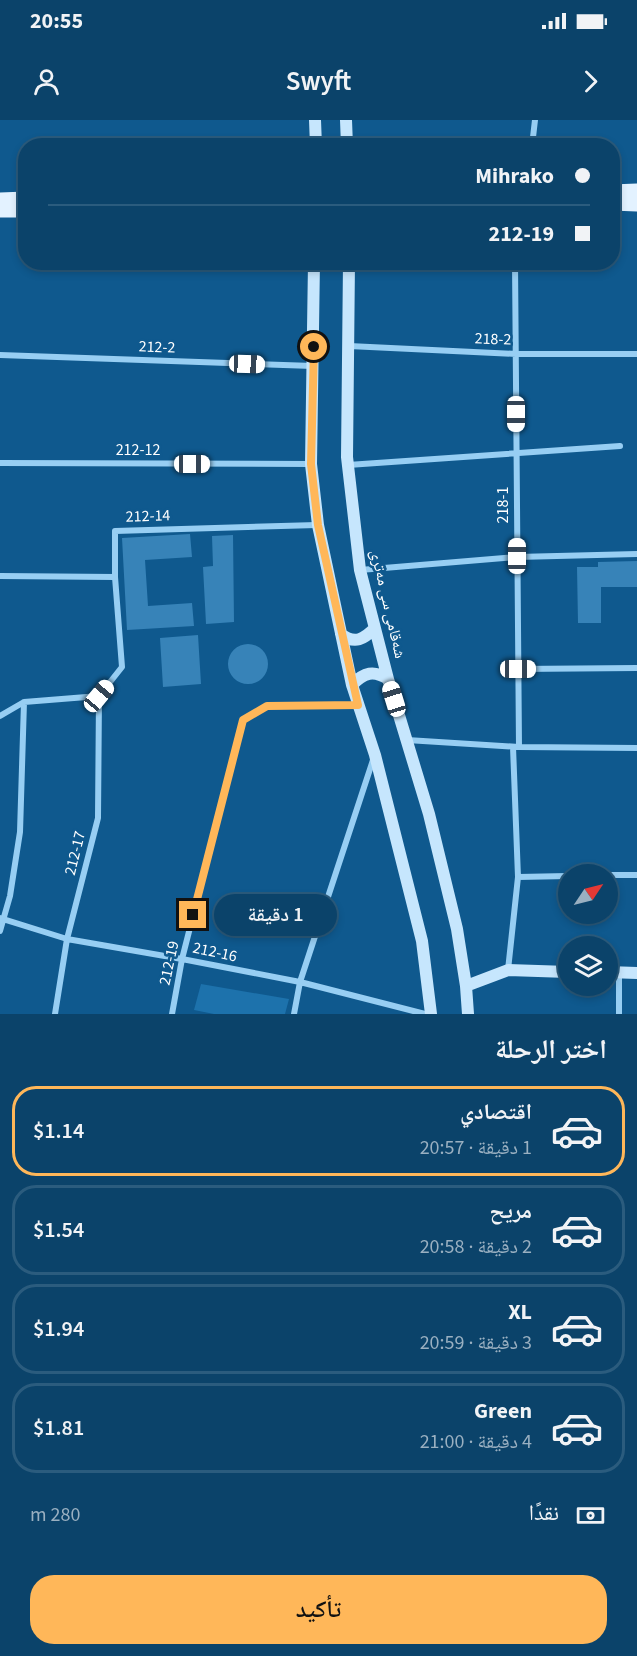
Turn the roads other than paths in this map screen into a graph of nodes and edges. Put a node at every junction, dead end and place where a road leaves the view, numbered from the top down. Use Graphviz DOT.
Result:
graph roads {
  1 [pos="315,120"];
  2 [pos="346,120"];
  3 [pos="535,120"];
  4 [pos="316,138"];
  5 [pos="347,138"];
  6 [pos="533,138"];
  7 [pos="637,191"];
  8 [pos="620,192"];
  9 [pos="0,200"];
  10 [pos="18,200"];
  11 [pos="620,203"];
  12 [pos="637,204"];
  13 [pos="0,210"];
  14 [pos="18,210"];
  15 [pos="314,270"];
  16 [pos="348,270"];
  17 [pos="515,270"];
  18 [pos="349,346"];
  19 [pos="516,354"];
  20 [pos="637,354"];
  21 [pos="0,356"];
  22 [pos="314,366"];
  23 [pos="620,446"];
  24 [pos="517,454"];
  25 [pos="0,463"];
  26 [pos="311,464"];
  27 [pos="348,465"];
  28 [pos="318,525"];
  29 [pos="637,554"];
  30 [pos="517,556"];
  31 [pos="360,570"];
  32 [pos="0,576"];
  33 [pos="115,577"];
  34 [pos="375,628"];
  35 [pos="341,634"];
  36 [pos="637,668"];
  37 [pos="518,669"];
  38 [pos="388,679"];
  39 [pos="352,685"];
  40 [pos="99,696"];
  41 [pos="24,702"];
  42 [pos="358,705"];
  43 [pos="0,716"];
  44 [pos="406,740"];
  45 [pos="516,747"];
  46 [pos="637,748"];
  47 [pos="375,755"];
  48 [pos="618,875"];
  49 [pos="637,875"];
  50 [pos="558,876"];
  51 [pos="518,877"];
  52 [pos="2,918"];
  53 [pos="0,931"];
  54 [pos="67,939"];
  55 [pos="183,959"];
  56 [pos="508,970"];
  57 [pos="558,972"];
  58 [pos="618,972"];
  59 [pos="637,973"];
  60 [pos="300,982"];
  61 [pos="466,986"];
  62 [pos="616,996"];
  63 [pos="55,1014"];
  64 [pos="172,1014"];
  65 [pos="294,1014"];
  66 [pos="425,1014"];
  67 [pos="431,1014"];
  68 [pos="468,1014"];
  69 [pos="619,1014"];
  1 -- 4 [label="main road"];
  2 -- 5 [label="main road"];
  3 -- 6 [label="street"];
  7 -- 8 [label="main road"];
  9 -- 10 [label="main road"];
  11 -- 12 [label="main road"];
  13 -- 14 [label="main road"];
  15 -- 22 [label="main road"];
  16 -- 18 [label="main road, شەقامی سی مەتری"];
  17 -- 19 [label="street, 218-1"];
  18 -- 19 [label="street, 218-2"];
  18 -- 27 [label="main road, شەقامی سی مەتری"];
  19 -- 20 [label="street, 218-2"];
  19 -- 24 [label="street, 218-1"];
  21 -- 22 [label="street, 212-2"];
  22 -- 26 [label="main road"];
  23 -- 24 [label="street"];
  24 -- 27 [label="street"];
  24 -- 30 [label="street, 218-1"];
  25 -- 26 [label="street, 212-12"];
  26 -- 28 [label="main road"];
  27 -- 31 [label="main road, شەقامی سی مەتری"];
  28 -- 33 [label="street, 212-14"];
  28 -- 35 [label="main road"];
  29 -- 30 [label="street"];
  30 -- 31 [label="street"];
  30 -- 37 [label="street, 218-1"];
  31 -- 34 [label="main road, شەقامی سی مەتری"];
  32 -- 33 [label="street"];
  33 -- 40 [label="street, 212-14"];
  34 -- 35 [label="main road"];
  34 -- 38 [label="main road, شەقامی سی مەتری"];
  35 -- 39 [label="main road"];
  36 -- 37 [label="street"];
  37 -- 45 [label="street, 218-1"];
  38 -- 39 [label="main road"];
  38 -- 44 [label="main road, شەقامی سی مەتری"];
  39 -- 42 [label="main road"];
  40 -- 41 [label="street"];
  40 -- 54 [label="street, 212-17"];
  41 -- 43 [label="street"];
  41 -- 52 [label="street"];
  42 -- 47 [label="main road"];
  42 -- 55 [label="street, 212-19"];
  44 -- 45 [label="street"];
  44 -- 61 [label="main road, شەقامی سی مەتری"];
  45 -- 46 [label="street"];
  45 -- 51 [label="street, 218-1"];
  47 -- 60 [label="street"];
  47 -- 67 [label="main road"];
  48 -- 49 [label="street"];
  50 -- 51 [label="street"];
  51 -- 56 [label="street, 218-1"];
  52 -- 53 [label="street"];
  52 -- 54 [label="street, 212-16"];
  54 -- 55 [label="street, 212-16"];
  54 -- 63 [label="street, 212-17"];
  55 -- 60 [label="street, 212-16"];
  55 -- 64 [label="street, 212-19"];
  56 -- 57 [label="main road"];
  56 -- 61 [label="main road"];
  58 -- 59 [label="main road"];
  60 -- 65 [label="street"];
  60 -- 66 [label="street, 212-16"];
  61 -- 68 [label="main road, شەقامی سی مەتری"];
  62 -- 69 [label="street"];
}
